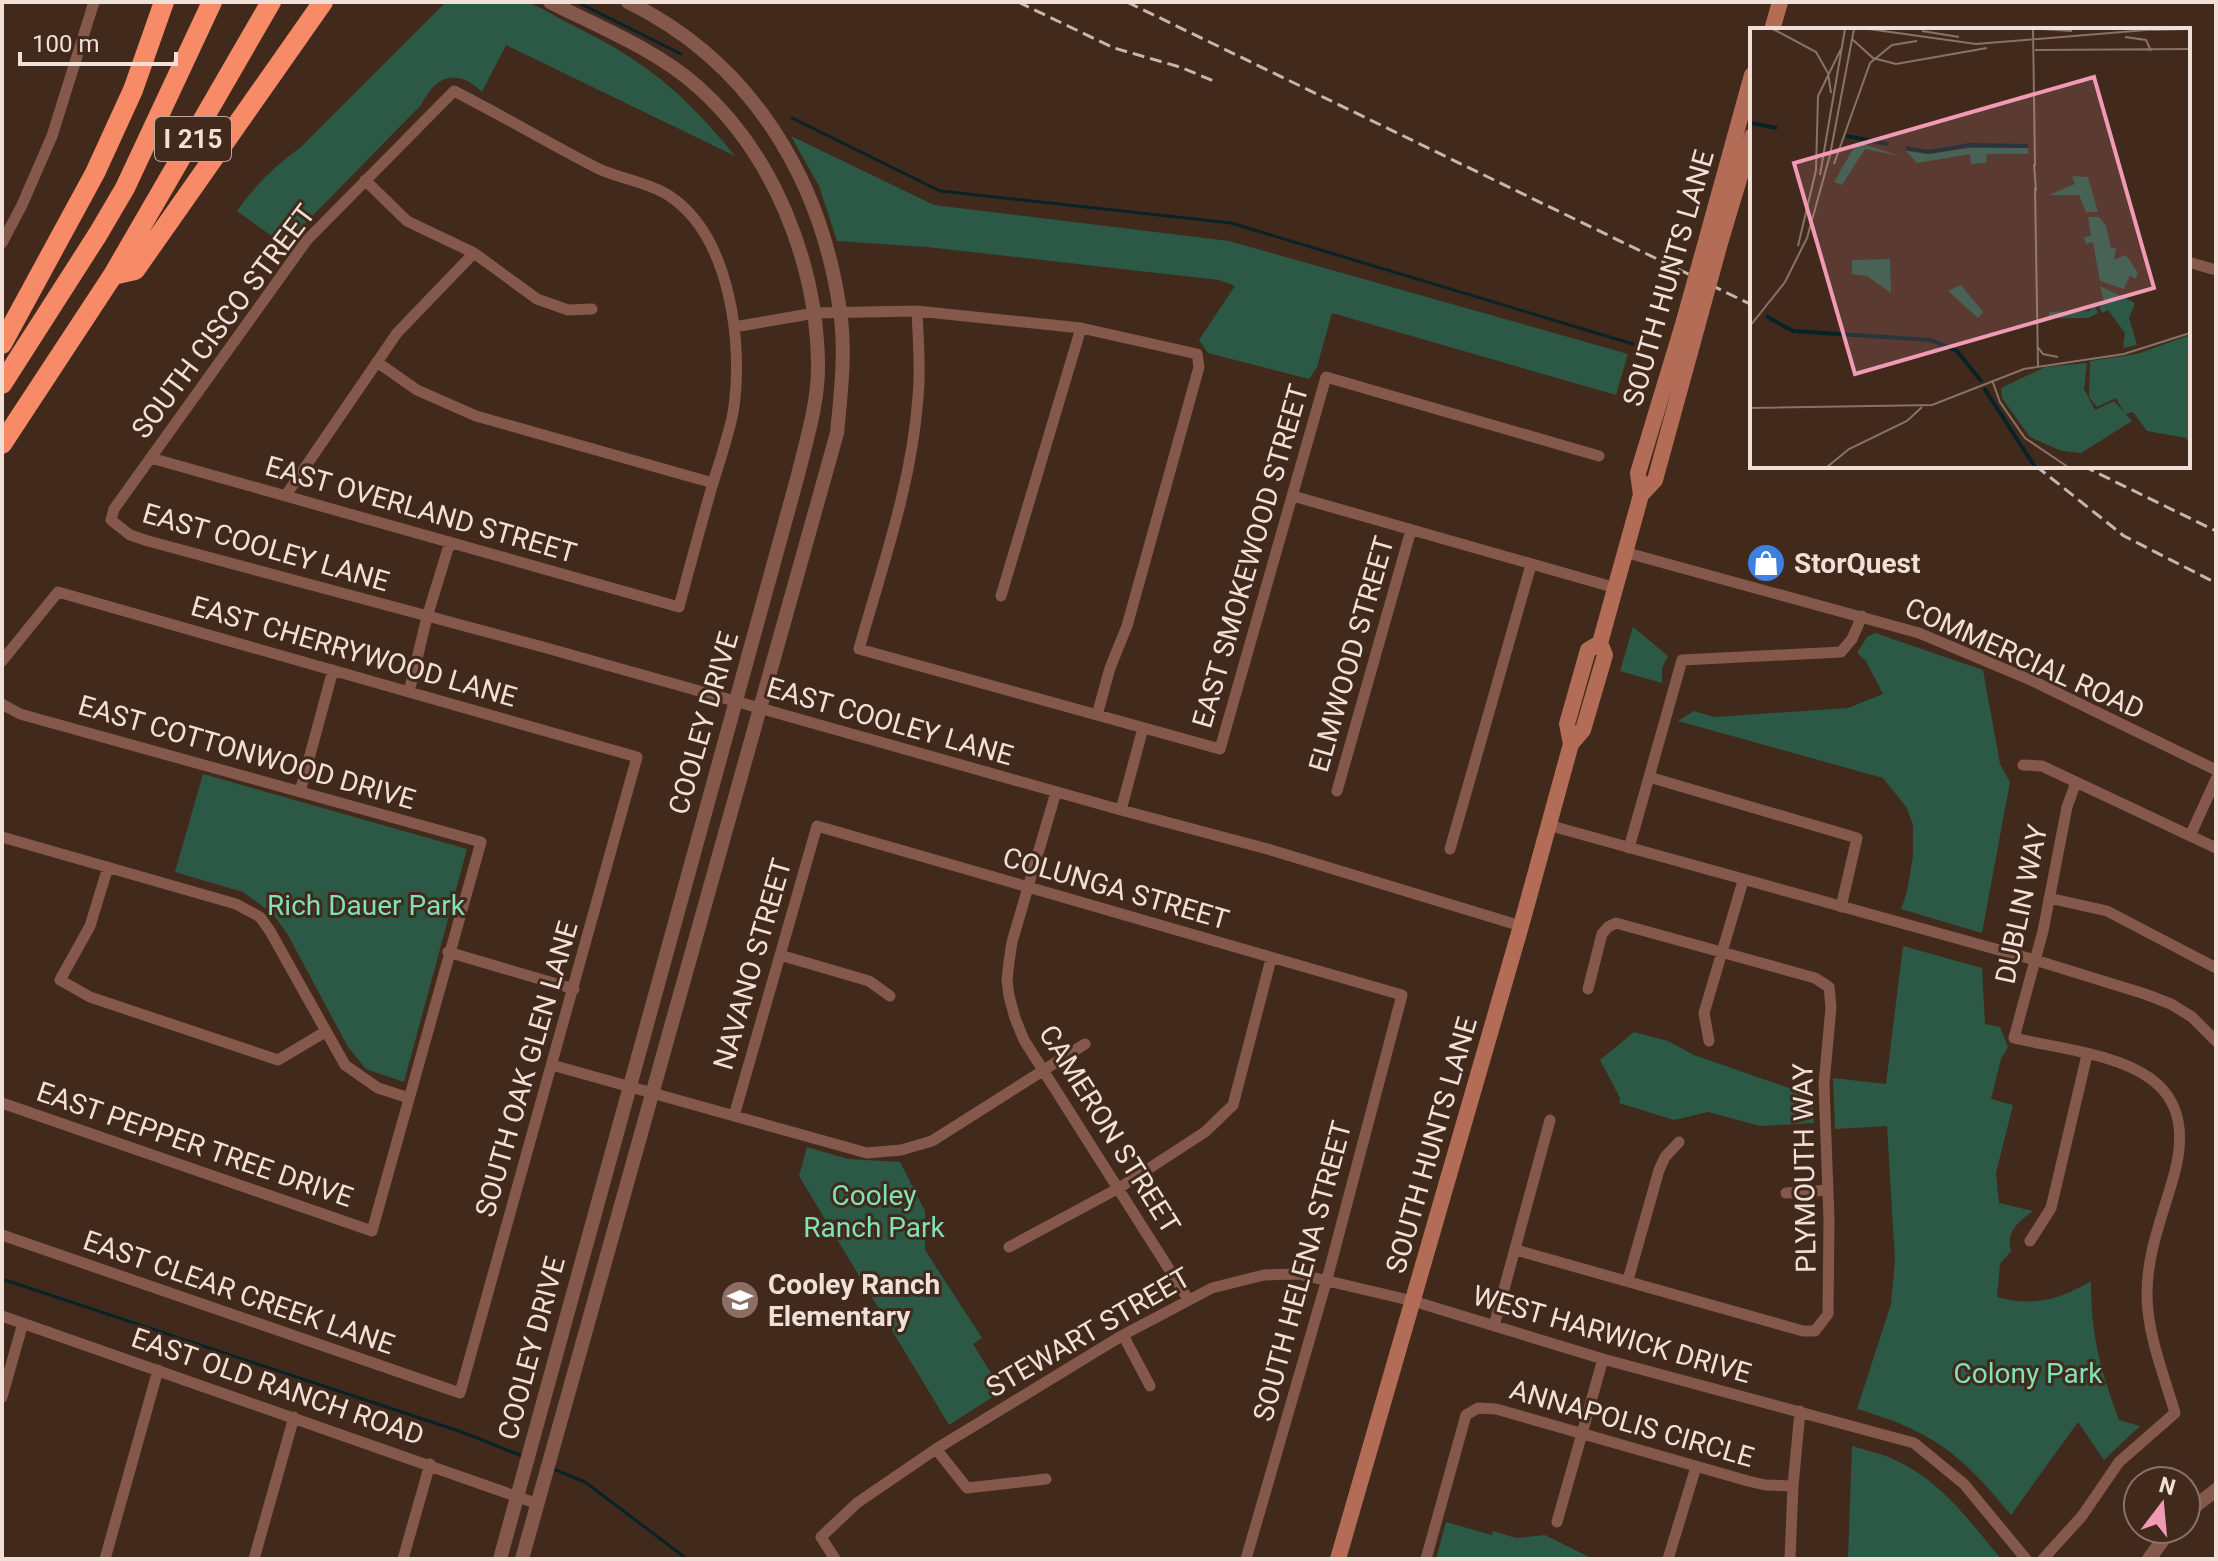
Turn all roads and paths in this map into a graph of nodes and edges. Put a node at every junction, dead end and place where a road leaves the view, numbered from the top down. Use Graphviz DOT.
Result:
graph roads {
  1 [pos="94,2"];
  2 [pos="164,2"];
  3 [pos="212,2"];
  4 [pos="271,2"];
  5 [pos="323,2"];
  6 [pos="550,2"];
  7 [pos="628,2"];
  8 [pos="1780,2"];
  9 [pos="1773,28"];
  10 [pos="1750,84"];
  11 [pos="1750,141"];
  12 [pos="365,180"];
  13 [pos="1714,240"];
  14 [pos="2,243"];
  15 [pos="474,253"];
  16 [pos="2190,263"];
  17 [pos="2216,270"];
  18 [pos="113,275"];
  19 [pos="592,309"];
  20 [pos="917,311"];
  21 [pos="840,312"];
  22 [pos="815,313"];
  23 [pos="734,327"];
  24 [pos="1081,328"];
  25 [pos="2,344"];
  26 [pos="377,362"];
  27 [pos="2,384"];
  28 [pos="2,444"];
  29 [pos="1599,456"];
  30 [pos="151,458"];
  31 [pos="713,483"];
  32 [pos="286,495"];
  33 [pos="1293,496"];
  34 [pos="111,520"];
  35 [pos="1411,530"];
  36 [pos="450,542"];
  37 [pos="1624,552"];
  38 [pos="1531,565"];
  39 [pos="1616,588"];
  40 [pos="1001,596"];
  41 [pos="1862,616"];
  42 [pos="427,617"];
  43 [pos="2,661"];
  44 [pos="333,670"];
  45 [pos="409,692"];
  46 [pos="736,702"];
  47 [pos="2,704"];
  48 [pos="758,709"];
  49 [pos="1097,715"];
  50 [pos="1143,728"];
  51 [pos="637,757"];
  52 [pos="2023,765"];
  53 [pos="2216,770"];
  54 [pos="1649,777"];
  55 [pos="2216,779"];
  56 [pos="2076,782"];
  57 [pos="1337,791"];
  58 [pos="300,792"];
  59 [pos="1056,792"];
  60 [pos="1121,810"];
  61 [pos="1548,825"];
  62 [pos="817,826"];
  63 [pos="2190,836"];
  64 [pos="2,837"];
  65 [pos="1629,848"];
  66 [pos="2216,848"];
  67 [pos="1450,849"];
  68 [pos="108,867"];
  69 [pos="1743,881"];
  70 [pos="1028,887"];
  71 [pos="2049,898"];
  72 [pos="1841,907"];
  73 [pos="1521,926"];
  74 [pos="448,952"];
  75 [pos="1720,952"];
  76 [pos="780,955"];
  77 [pos="1271,959"];
  78 [pos="2035,960"];
  79 [pos="2216,968"];
  80 [pos="574,989"];
  81 [pos="1588,989"];
  82 [pos="1402,995"];
  83 [pos="890,996"];
  84 [pos="325,1032"];
  85 [pos="1709,1041"];
  86 [pos="2216,1041"];
  87 [pos="1085,1044"];
  88 [pos="2087,1055"];
  89 [pos="552,1065"];
  90 [pos="1043,1071"];
  91 [pos="628,1086"];
  92 [pos="651,1092"];
  93 [pos="409,1098"];
  94 [pos="2,1103"];
  95 [pos="734,1116"];
  96 [pos="1550,1120"];
  97 [pos="1679,1142"];
  98 [pos="1119,1188"];
  99 [pos="1828,1190"];
  100 [pos="1786,1193"];
  101 [pos="2,1235"];
  102 [pos="2030,1241"];
  103 [pos="1009,1247"];
  104 [pos="1516,1250"];
  105 [pos="1327,1279"];
  106 [pos="1628,1280"];
  107 [pos="1188,1299"];
  108 [pos="1413,1301"];
  109 [pos="2,1316"];
  110 [pos="23,1323"];
  111 [pos="1494,1326"];
  112 [pos="1123,1335"];
  113 [pos="1603,1359"];
  114 [pos="158,1370"];
  115 [pos="1150,1386"];
  116 [pos="460,1393"];
  117 [pos="2,1397"];
  118 [pos="544,1400"];
  119 [pos="564,1405"];
  120 [pos="1800,1411"];
  121 [pos="294,1417"];
  122 [pos="1582,1433"];
  123 [pos="936,1449"];
  124 [pos="430,1464"];
  125 [pos="1696,1467"];
  126 [pos="1046,1479"];
  127 [pos="1793,1486"];
  128 [pos="518,1496"];
  129 [pos="538,1504"];
  130 [pos="1557,1522"];
  131 [pos="105,1559"];
  132 [pos="254,1559"];
  133 [pos="403,1559"];
  134 [pos="500,1559"];
  135 [pos="522,1559"];
  136 [pos="835,1559"];
  137 [pos="1246,1559"];
  138 [pos="1338,1559"];
  139 [pos="1426,1559"];
  140 [pos="1668,1559"];
  141 [pos="1790,1559"];
  142 [pos="2026,1559"];
  143 [pos="2043,1559"];
  1 -- 14 [label="street"];
  2 -- 25 [label="highway"];
  3 -- 27 [label="highway, I 215"];
  4 -- 18 [label="highway, I 215"];
  5 -- 18 [label="highway"];
  6 -- 22 [label="street, COOLEY DRIVE"];
  7 -- 21 [label="street, COOLEY DRIVE"];
  8 -- 9 [label="main road"];
  10 -- 13 [label="main road, SOUTH HUNTS LANE"];
  11 -- 13 [label="main road, SOUTH HUNTS LANE"];
  12 -- 15 [label="street"];
  12 -- 23 [label="street, SOUTH CISCO STREET"];
  12 -- 30 [label="street, SOUTH CISCO STREET"];
  13 -- 37 [label="main road, SOUTH HUNTS LANE, bridge"];
  15 -- 19 [label="street"];
  15 -- 26 [label="street"];
  16 -- 17 [label="street"];
  18 -- 28 [label="highway, I 215"];
  20 -- 21 [label="street"];
  20 -- 24 [label="street"];
  20 -- 49 [label="street"];
  21 -- 22 [label="street"];
  21 -- 48 [label="street, COOLEY DRIVE"];
  22 -- 23 [label="street"];
  22 -- 46 [label="street, COOLEY DRIVE"];
  23 -- 31 [label="street"];
  24 -- 40 [label="street"];
  24 -- 49 [label="street"];
  26 -- 31 [label="street"];
  26 -- 32 [label="street"];
  29 -- 33 [label="street, EAST SMOKEWOOD STREET"];
  30 -- 32 [label="street, EAST OVERLAND STREET"];
  30 -- 34 [label="street, SOUTH CISCO STREET"];
  31 -- 36 [label="street, EAST OVERLAND STREET"];
  32 -- 36 [label="street, EAST OVERLAND STREET"];
  33 -- 35 [label="street"];
  33 -- 50 [label="street, EAST SMOKEWOOD STREET"];
  34 -- 42 [label="street, EAST COOLEY LANE"];
  35 -- 38 [label="street"];
  35 -- 57 [label="street, ELMWOOD STREET"];
  36 -- 42 [label="street"];
  37 -- 39 [label="main road, SOUTH HUNTS LANE"];
  37 -- 41 [label="street, COMMERCIAL ROAD"];
  38 -- 39 [label="street"];
  38 -- 67 [label="street"];
  39 -- 61 [label="main road, SOUTH HUNTS LANE"];
  41 -- 53 [label="street, COMMERCIAL ROAD"];
  41 -- 54 [label="street"];
  42 -- 45 [label="street"];
  42 -- 46 [label="street, EAST COOLEY LANE"];
  43 -- 44 [label="street, EAST CHERRYWOOD LANE"];
  44 -- 45 [label="street, EAST CHERRYWOOD LANE"];
  44 -- 58 [label="street"];
  45 -- 51 [label="street, EAST CHERRYWOOD LANE"];
  46 -- 48 [label="street, EAST COOLEY LANE"];
  46 -- 91 [label="street, COOLEY DRIVE"];
  47 -- 58 [label="street, EAST COTTONWOOD DRIVE"];
  48 -- 59 [label="street, EAST COOLEY LANE"];
  48 -- 92 [label="street, COOLEY DRIVE"];
  49 -- 50 [label="street"];
  50 -- 60 [label="street"];
  51 -- 80 [label="street, SOUTH OAK GLEN LANE"];
  52 -- 56 [label="street"];
  54 -- 65 [label="street"];
  54 -- 72 [label="street"];
  55 -- 63 [label="street"];
  56 -- 63 [label="street"];
  56 -- 71 [label="street, DUBLIN WAY"];
  58 -- 74 [label="street, EAST COTTONWOOD DRIVE"];
  59 -- 60 [label="street, EAST COOLEY LANE"];
  59 -- 70 [label="street, CAMERON STREET"];
  60 -- 73 [label="street, EAST COOLEY LANE"];
  61 -- 65 [label="street"];
  61 -- 73 [label="main road, SOUTH HUNTS LANE"];
  62 -- 70 [label="street, COLUNGA STREET"];
  62 -- 76 [label="street, NAVANO STREET"];
  63 -- 66 [label="street"];
  64 -- 68 [label="street"];
  65 -- 69 [label="street"];
  68 -- 84 [label="street"];
  68 -- 84 [label="street"];
  69 -- 72 [label="street"];
  69 -- 75 [label="street"];
  70 -- 77 [label="street, COLUNGA STREET"];
  70 -- 90 [label="street, CAMERON STREET"];
  71 -- 78 [label="street, DUBLIN WAY"];
  71 -- 79 [label="street"];
  72 -- 78 [label="street"];
  73 -- 108 [label="main road, SOUTH HUNTS LANE"];
  74 -- 80 [label="street"];
  74 -- 93 [label="street"];
  75 -- 81 [label="street, PLYMOUTH WAY"];
  75 -- 85 [label="street"];
  75 -- 99 [label="street, PLYMOUTH WAY"];
  76 -- 83 [label="street"];
  76 -- 95 [label="street, NAVANO STREET"];
  77 -- 82 [label="street, COLUNGA STREET"];
  77 -- 98 [label="street"];
  78 -- 86 [label="street"];
  78 -- 88 [label="street, DUBLIN WAY"];
  80 -- 89 [label="street, SOUTH OAK GLEN LANE"];
  82 -- 105 [label="street, SOUTH HELENA STREET"];
  84 -- 93 [label="street"];
  87 -- 90 [label="street"];
  88 -- 102 [label="street"];
  88 -- 143 [label="street"];
  89 -- 91 [label="street"];
  89 -- 116 [label="street, SOUTH OAK GLEN LANE"];
  90 -- 95 [label="street"];
  90 -- 98 [label="street, CAMERON STREET"];
  91 -- 92 [label="street"];
  91 -- 118 [label="street, COOLEY DRIVE"];
  92 -- 95 [label="street"];
  92 -- 119 [label="street, COOLEY DRIVE"];
  93 -- 94 [label="street, EAST PEPPER TREE DRIVE"];
  96 -- 104 [label="street"];
  97 -- 106 [label="street"];
  98 -- 103 [label="street"];
  98 -- 107 [label="street, CAMERON STREET"];
  99 -- 100 [label="street"];
  99 -- 106 [label="street, PLYMOUTH WAY"];
  101 -- 116 [label="street, EAST CLEAR CREEK LANE"];
  104 -- 106 [label="street, PLYMOUTH WAY"];
  104 -- 111 [label="street"];
  105 -- 107 [label="street, STEWART STREET"];
  105 -- 108 [label="street, STEWART STREET"];
  105 -- 137 [label="street, SOUTH HELENA STREET"];
  107 -- 112 [label="street, STEWART STREET"];
  108 -- 111 [label="street, WEST HARWICK DRIVE"];
  108 -- 138 [label="main road, SOUTH HUNTS LANE"];
  109 -- 110 [label="street, EAST OLD RANCH ROAD"];
  110 -- 114 [label="street, EAST OLD RANCH ROAD"];
  110 -- 117 [label="street"];
  111 -- 113 [label="street, WEST HARWICK DRIVE"];
  112 -- 115 [label="street"];
  112 -- 123 [label="street, STEWART STREET"];
  113 -- 120 [label="street, WEST HARWICK DRIVE"];
  113 -- 122 [label="street"];
  114 -- 121 [label="street, EAST OLD RANCH ROAD"];
  114 -- 131 [label="street"];
  118 -- 119 [label="street"];
  118 -- 128 [label="street, COOLEY DRIVE"];
  119 -- 129 [label="street, COOLEY DRIVE"];
  120 -- 127 [label="street, ANNAPOLIS CIRCLE"];
  120 -- 142 [label="street, WEST HARWICK DRIVE"];
  121 -- 124 [label="street, EAST OLD RANCH ROAD"];
  121 -- 132 [label="street"];
  122 -- 125 [label="street, ANNAPOLIS CIRCLE"];
  122 -- 130 [label="street"];
  122 -- 139 [label="street, ANNAPOLIS CIRCLE"];
  123 -- 126 [label="street"];
  123 -- 136 [label="street, STEWART STREET"];
  124 -- 128 [label="street, EAST OLD RANCH ROAD"];
  124 -- 133 [label="street"];
  125 -- 127 [label="street, ANNAPOLIS CIRCLE"];
  125 -- 140 [label="street"];
  127 -- 141 [label="street, ANNAPOLIS CIRCLE"];
  128 -- 129 [label="street, EAST OLD RANCH ROAD"];
  128 -- 134 [label="street, COOLEY DRIVE"];
  129 -- 135 [label="street, COOLEY DRIVE"];
}
